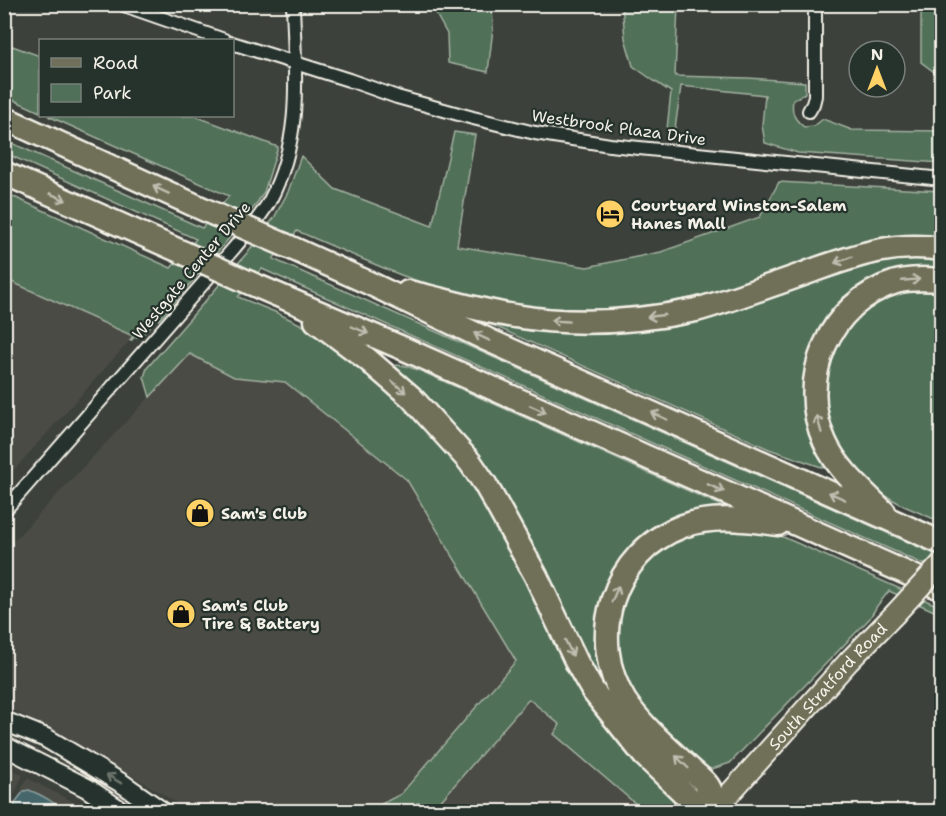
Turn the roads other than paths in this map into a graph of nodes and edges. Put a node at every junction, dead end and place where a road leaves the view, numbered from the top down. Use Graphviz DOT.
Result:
graph roads {
  1 [pos="121,4"];
  2 [pos="293,4"];
  3 [pos="815,4"];
  4 [pos="221,39"];
  5 [pos="234,44"];
  6 [pos="295,62"];
  7 [pos="809,111"];
  8 [pos="4,118"];
  9 [pos="4,173"];
  10 [pos="942,179"];
  11 [pos="942,249"];
  12 [pos="942,280"];
  13 [pos="369,283"];
  14 [pos="287,299"];
  15 [pos="4,511"];
  16 [pos="891,520"];
  17 [pos="803,527"];
  18 [pos="942,543"];
  19 [pos="942,563"];
  20 [pos="942,589"];
  21 [pos="4,721"];
  22 [pos="4,746"];
  23 [pos="715,809"];
  24 [pos="123,812"];
  25 [pos="163,812"];
  1 -- 4 [label="street"];
  2 -- 6 [label="street, Westgate Center Drive"];
  3 -- 7 [label="street"];
  5 -- 6 [label="street, Westbrook Plaza Drive"];
  6 -- 10 [label="street, Westbrook Plaza Drive"];
  6 -- 15 [label="street, Westgate Center Drive"];
  13 -- 8 [label="highway, one-way, bridge"];
  9 -- 14 [label="highway, one-way, bridge"];
  11 -- 13 [label="highway, one-way"];
  16 -- 12 [label="highway, one-way"];
  16 -- 13 [label="highway, one-way"];
  14 -- 17 [label="highway, one-way"];
  14 -- 23 [label="highway, one-way"];
  16 -- 18 [label="highway"];
  17 -- 20 [label="highway"];
  23 -- 17 [label="highway, one-way"];
  19 -- 23 [label="main road, South Stratford Road, bridge"];
  25 -- 21 [label="main road, one-way"];
  22 -- 24 [label="main road"];
}
